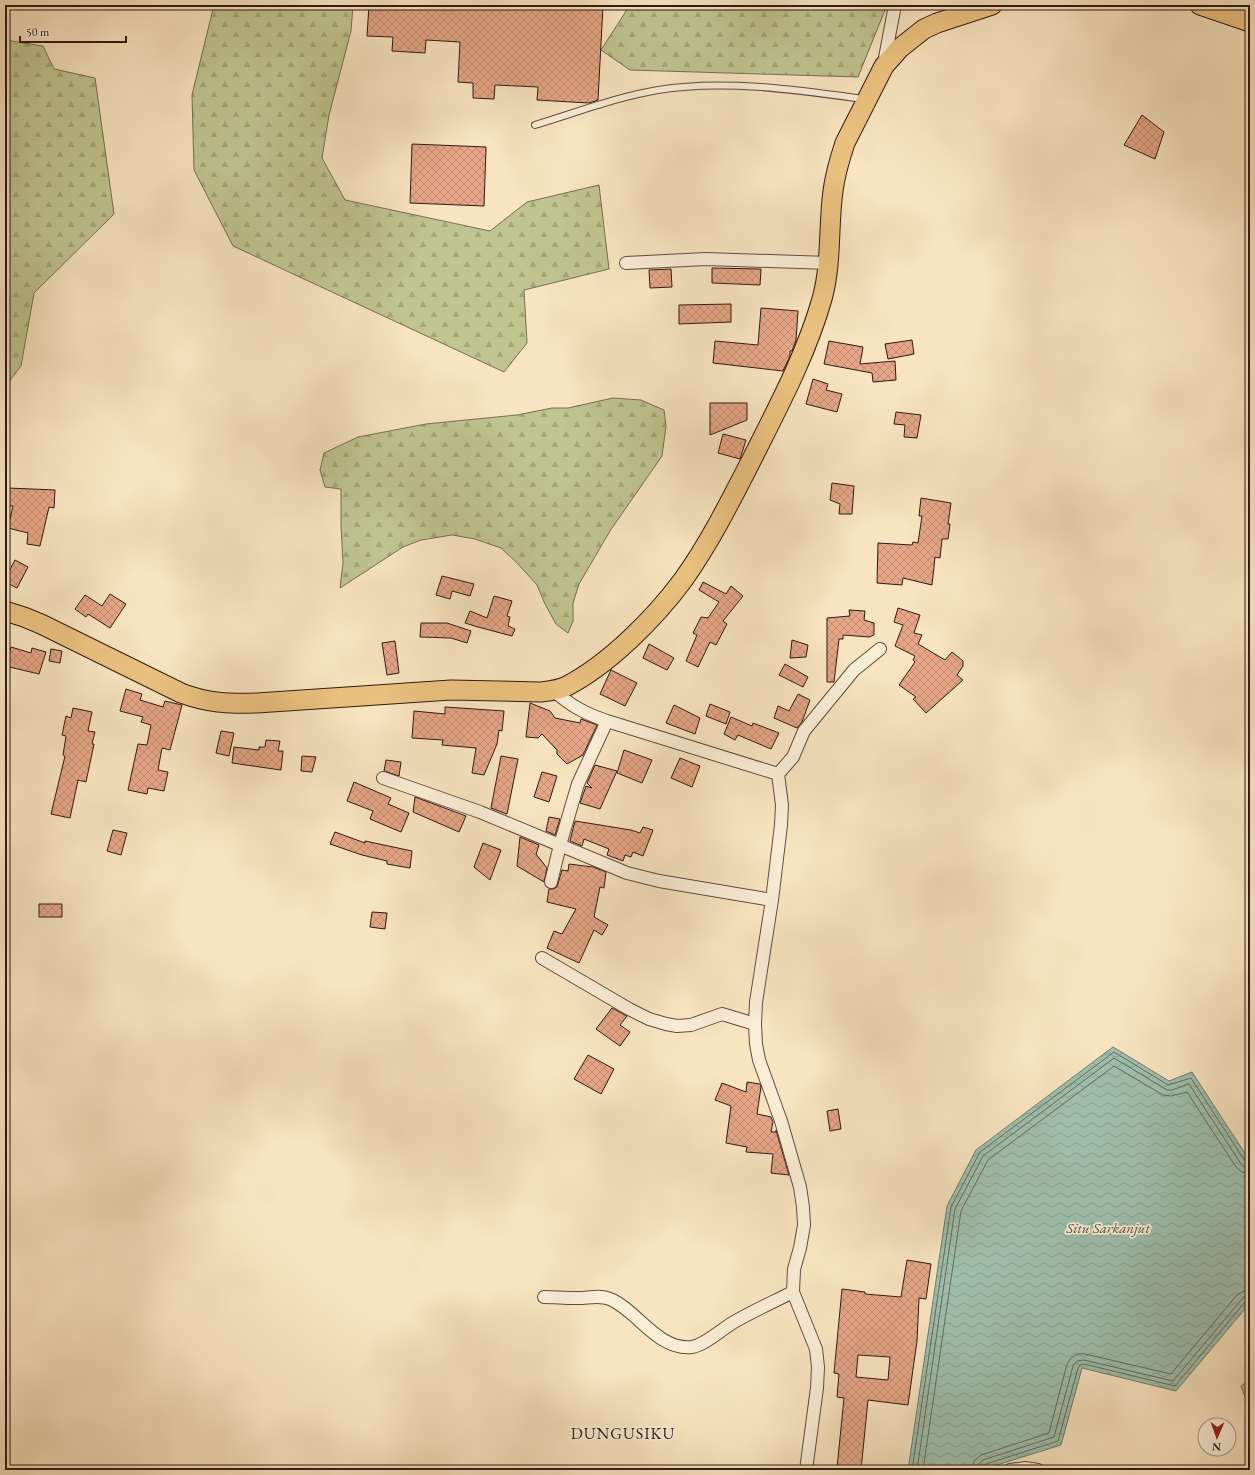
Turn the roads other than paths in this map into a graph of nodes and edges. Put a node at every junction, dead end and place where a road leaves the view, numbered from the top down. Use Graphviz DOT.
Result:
graph roads {
  1 [pos="895,5"];
  2 [pos="992,5"];
  3 [pos="1200,5"];
  4 [pos="1250,22"];
  5 [pos="884,66"];
  6 [pos="867,100"];
  7 [pos="535,125"];
  8 [pos="829,263"];
  9 [pos="626,264"];
  10 [pos="5,611"];
  11 [pos="880,649"];
  12 [pos="553,690"];
  13 [pos="607,721"];
  14 [pos="778,774"];
  15 [pos="382,778"];
  16 [pos="560,845"];
  17 [pos="551,882"];
  18 [pos="772,900"];
  19 [pos="542,958"];
  20 [pos="755,1024"];
  21 [pos="793,1292"];
  22 [pos="544,1297"];
  23 [pos="806,1470"];
  24 [pos="1010,1470"];
  25 [pos="1038,1470"];
  1 -- 5 [label="street"];
  2 -- 5 [label="main road"];
  3 -- 4 [label="main road"];
  5 -- 6 [label="main road"];
  6 -- 7 [label="lane"];
  6 -- 8 [label="main road"];
  8 -- 9 [label="street"];
  8 -- 12 [label="main road"];
  10 -- 12 [label="main road"];
  11 -- 14 [label="street"];
  12 -- 13 [label="street"];
  13 -- 14 [label="street"];
  13 -- 16 [label="street"];
  14 -- 18 [label="street"];
  15 -- 16 [label="street"];
  16 -- 17 [label="street"];
  16 -- 18 [label="street"];
  18 -- 20 [label="street"];
  19 -- 20 [label="street"];
  20 -- 21 [label="street"];
  21 -- 22 [label="street"];
  21 -- 23 [label="street"];
  24 -- 25 [label="street"];
}
